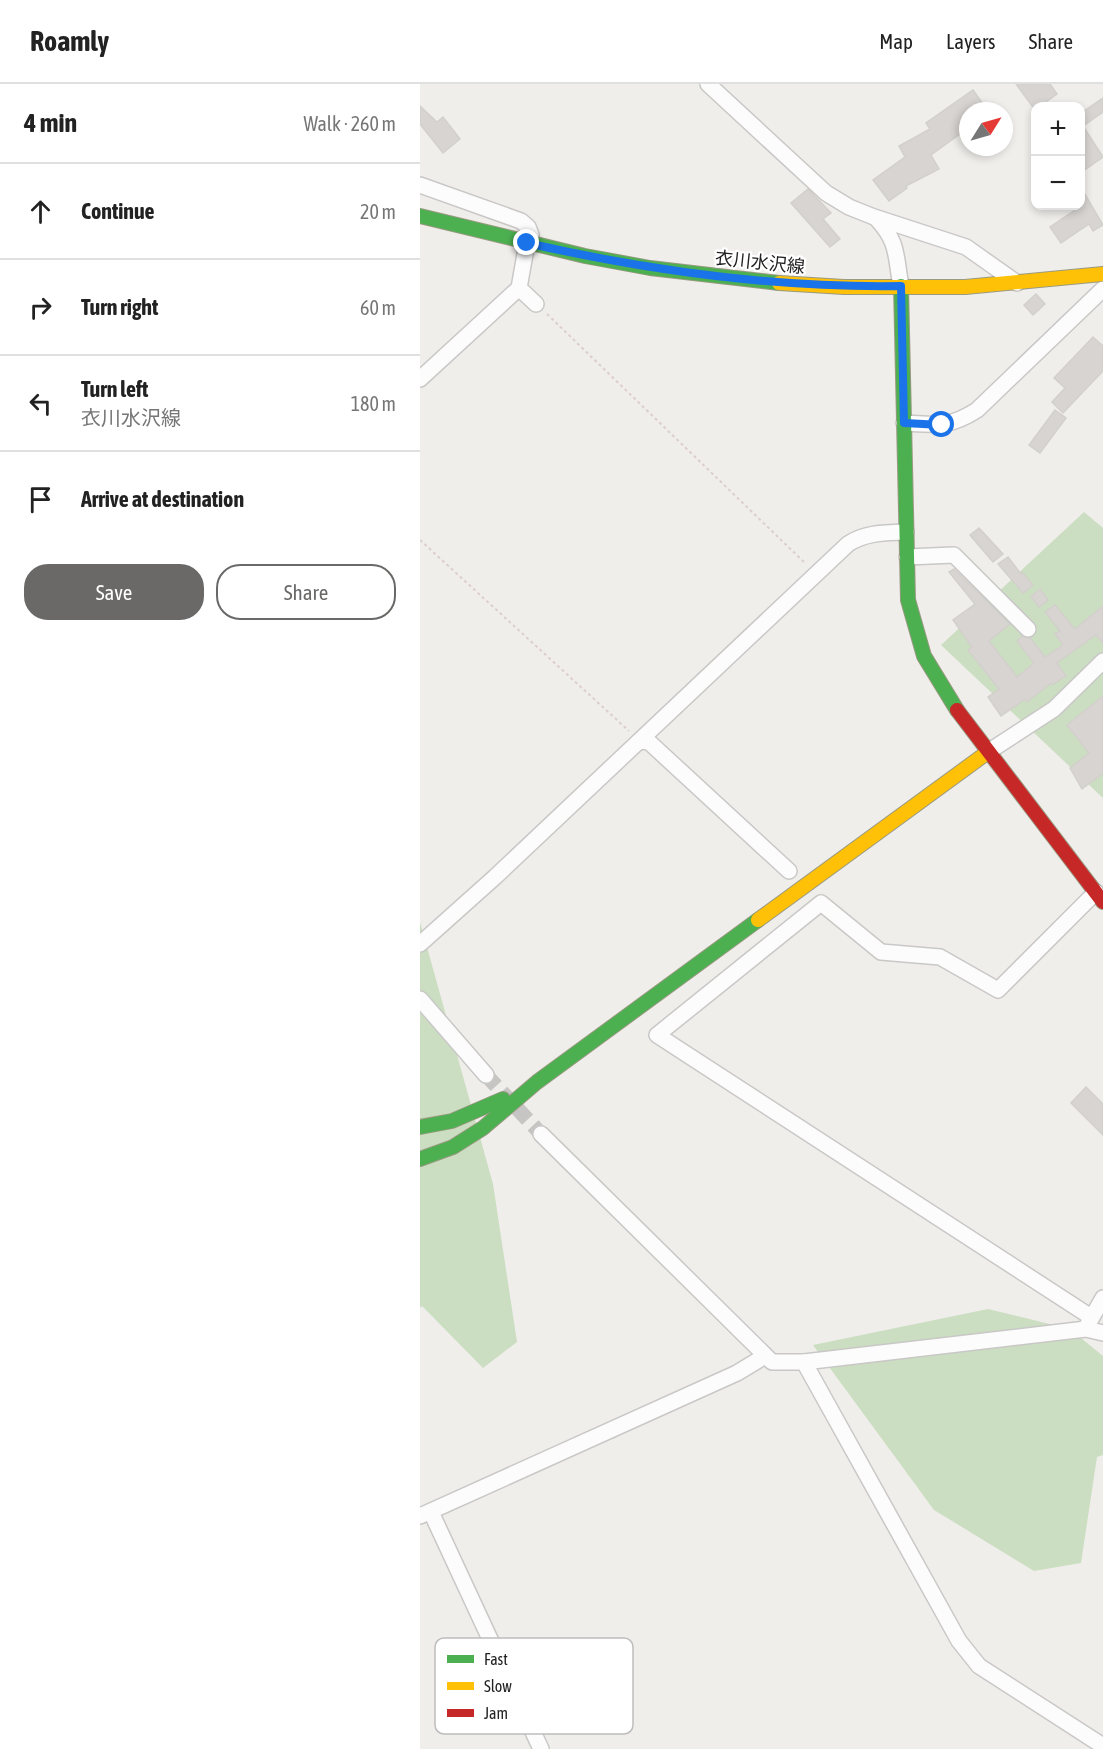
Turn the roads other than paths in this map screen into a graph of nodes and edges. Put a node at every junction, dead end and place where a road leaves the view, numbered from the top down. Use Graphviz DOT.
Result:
graph roads {
  1 [pos="708,84"];
  2 [pos="420,185"];
  3 [pos="420,216"];
  4 [pos="874,217"];
  5 [pos="527,243"];
  6 [pos="1103,274"];
  7 [pos="1017,284"];
  8 [pos="901,286"];
  9 [pos="519,288"];
  10 [pos="1103,290"];
  11 [pos="536,304"];
  12 [pos="420,379"];
  13 [pos="904,423"];
  14 [pos="906,531"];
  15 [pos="907,557"];
  16 [pos="1028,629"];
  17 [pos="1103,661"];
  18 [pos="640,741"];
  19 [pos="988,752"];
  20 [pos="789,871"];
  21 [pos="1099,897"];
  22 [pos="420,944"];
  23 [pos="420,999"];
  24 [pos="486,1075"];
  25 [pos="537,1082"];
  26 [pos="420,1127"];
  27 [pos="541,1134"];
  28 [pos="420,1159"];
  29 [pos="1103,1298"];
  30 [pos="1088,1323"];
  31 [pos="1103,1333"];
  32 [pos="765,1356"];
  33 [pos="804,1362"];
  34 [pos="425,1514"];
  35 [pos="486,1638"];
  36 [pos="534,1734"];
  37 [pos="1100,1744"];
  38 [pos="541,1749"];
  1 -- 4 [label="street"];
  2 -- 5 [label="street"];
  3 -- 5 [label="main road, 衣川水沢線"];
  4 -- 7 [label="street"];
  4 -- 8 [label="street"];
  5 -- 8 [label="main road, 衣川水沢線"];
  5 -- 9 [label="street"];
  6 -- 7 [label="main road, 衣川水沢線"];
  7 -- 8 [label="main road, 衣川水沢線"];
  8 -- 13 [label="main road"];
  9 -- 11 [label="street"];
  9 -- 12 [label="street"];
  10 -- 13 [label="street"];
  13 -- 14 [label="main road"];
  14 -- 15 [label="main road"];
  14 -- 18 [label="street"];
  15 -- 16 [label="street"];
  15 -- 19 [label="main road"];
  17 -- 19 [label="street"];
  18 -- 20 [label="street"];
  18 -- 22 [label="street"];
  19 -- 21 [label="main road"];
  19 -- 25 [label="main road"];
  21 -- 30 [label="street"];
  23 -- 24 [label="street"];
  25 -- 26 [label="main road"];
  25 -- 28 [label="main road"];
  27 -- 32 [label="street"];
  29 -- 30 [label="street"];
  30 -- 31 [label="street"];
  30 -- 33 [label="street"];
  32 -- 33 [label="street"];
  32 -- 34 [label="street"];
  33 -- 37 [label="street"];
  34 -- 35 [label="street"];
  36 -- 38 [label="street"];
}
